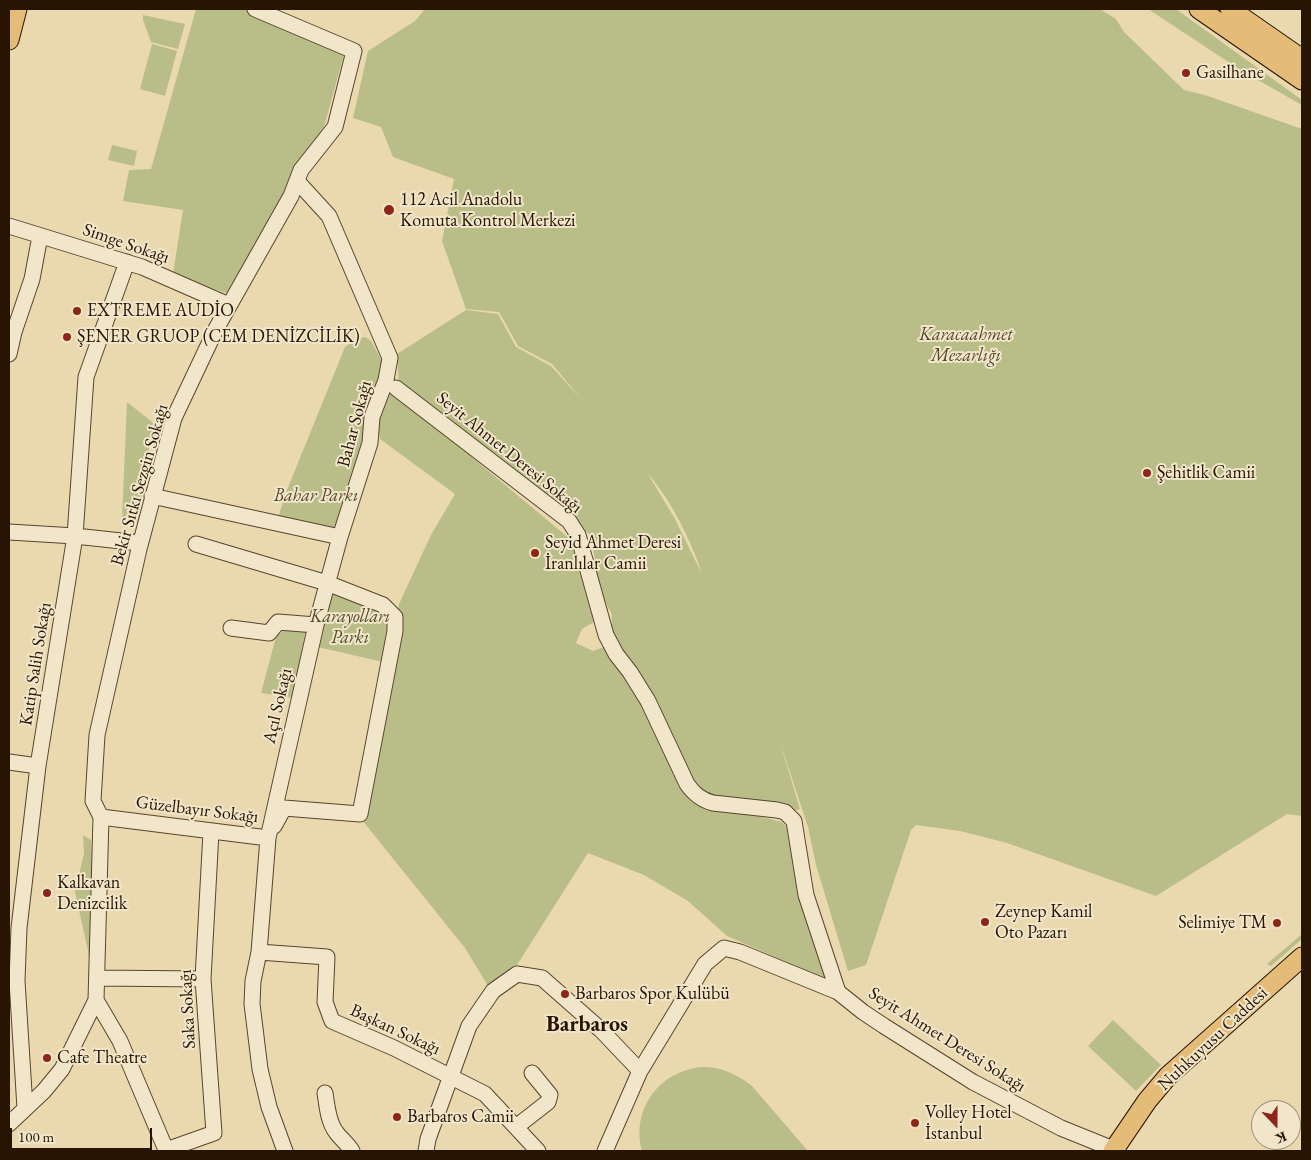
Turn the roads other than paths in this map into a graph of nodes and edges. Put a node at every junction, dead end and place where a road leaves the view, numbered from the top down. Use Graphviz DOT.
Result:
graph roads {
  1 [pos="18,9"];
  2 [pos="255,9"];
  3 [pos="1199,9"];
  4 [pos="1230,9"];
  5 [pos="9,40"];
  6 [pos="1302,59"];
  7 [pos="1302,80"];
  8 [pos="297,181"];
  9 [pos="9,226"];
  10 [pos="40,236"];
  11 [pos="127,262"];
  12 [pos="229,305"];
  13 [pos="9,354"];
  14 [pos="396,388"];
  15 [pos="152,496"];
  16 [pos="9,532"];
  17 [pos="75,536"];
  18 [pos="340,537"];
  19 [pos="140,543"];
  20 [pos="196,544"];
  21 [pos="327,582"];
  22 [pos="316,625"];
  23 [pos="231,628"];
  24 [pos="9,762"];
  25 [pos="38,766"];
  26 [pos="101,817"];
  27 [pos="211,832"];
  28 [pos="268,838"];
  29 [pos="259,952"];
  30 [pos="1302,957"];
  31 [pos="1302,970"];
  32 [pos="97,978"];
  33 [pos="204,979"];
  34 [pos="13,981"];
  35 [pos="838,992"];
  36 [pos="96,1000"];
  37 [pos="640,1070"];
  38 [pos="532,1073"];
  39 [pos="450,1076"];
  40 [pos="325,1093"];
  41 [pos="25,1108"];
  42 [pos="9,1124"];
  43 [pos="516,1127"];
  44 [pos="166,1150"];
  45 [pos="285,1151"];
  46 [pos="352,1151"];
  47 [pos="426,1151"];
  48 [pos="538,1151"];
  49 [pos="605,1151"];
  50 [pos="1118,1151"];
  1 -- 5 [label="main road"];
  2 -- 8 [label="street, Bekir Sıtkı Sezgin Sokağı"];
  3 -- 7 [label="main road"];
  4 -- 6 [label="main road"];
  8 -- 12 [label="street, Bekir Sıtkı Sezgin Sokağı"];
  8 -- 18 [label="street, Bahar Sokağı"];
  9 -- 10 [label="street, Simge Sokağı"];
  10 -- 11 [label="street, Simge Sokağı"];
  10 -- 13 [label="street"];
  11 -- 12 [label="street, Simge Sokağı"];
  11 -- 17 [label="street, Katip Salih Sokağı"];
  12 -- 15 [label="street, Bekir Sıtkı Sezgin Sokağı"];
  14 -- 35 [label="street, Seyit Ahmet Deresi Sokağı"];
  15 -- 18 [label="street"];
  15 -- 19 [label="street, Bekir Sıtkı Sezgin Sokağı"];
  16 -- 17 [label="street"];
  17 -- 19 [label="street"];
  17 -- 25 [label="street, Katip Salih Sokağı"];
  18 -- 21 [label="street, Bahar Sokağı"];
  19 -- 26 [label="street, Bekir Sıtkı Sezgin Sokağı"];
  20 -- 21 [label="street"];
  21 -- 22 [label="street, Açıl Sokağı"];
  21 -- 28 [label="street, Güzelbayır Sokağı"];
  22 -- 23 [label="street"];
  22 -- 28 [label="street, Açıl Sokağı"];
  24 -- 25 [label="street"];
  25 -- 34 [label="street, Katip Salih Sokağı"];
  26 -- 27 [label="street, Güzelbayır Sokağı"];
  26 -- 32 [label="street, Bekir Sıtkı Sezgin Sokağı"];
  27 -- 28 [label="street, Güzelbayır Sokağı"];
  27 -- 33 [label="street, Saka Sokağı"];
  28 -- 29 [label="street"];
  29 -- 39 [label="street, Başkan Sokağı"];
  29 -- 45 [label="street"];
  30 -- 50 [label="main road, Nuhkuyusu Caddesi"];
  31 -- 50 [label="main road"];
  32 -- 33 [label="street"];
  32 -- 36 [label="street, Bekir Sıtkı Sezgin Sokağı"];
  33 -- 44 [label="street, Saka Sokağı"];
  34 -- 41 [label="street, Katip Salih Sokağı"];
  35 -- 37 [label="street"];
  35 -- 50 [label="street, Seyit Ahmet Deresi Sokağı"];
  36 -- 41 [label="street"];
  36 -- 44 [label="street"];
  37 -- 39 [label="street"];
  37 -- 49 [label="street"];
  38 -- 43 [label="street"];
  39 -- 43 [label="street, Başkan Sokağı"];
  39 -- 47 [label="street"];
  40 -- 46 [label="street"];
  41 -- 42 [label="street"];
  43 -- 48 [label="street, Başkan Sokağı"];
}
